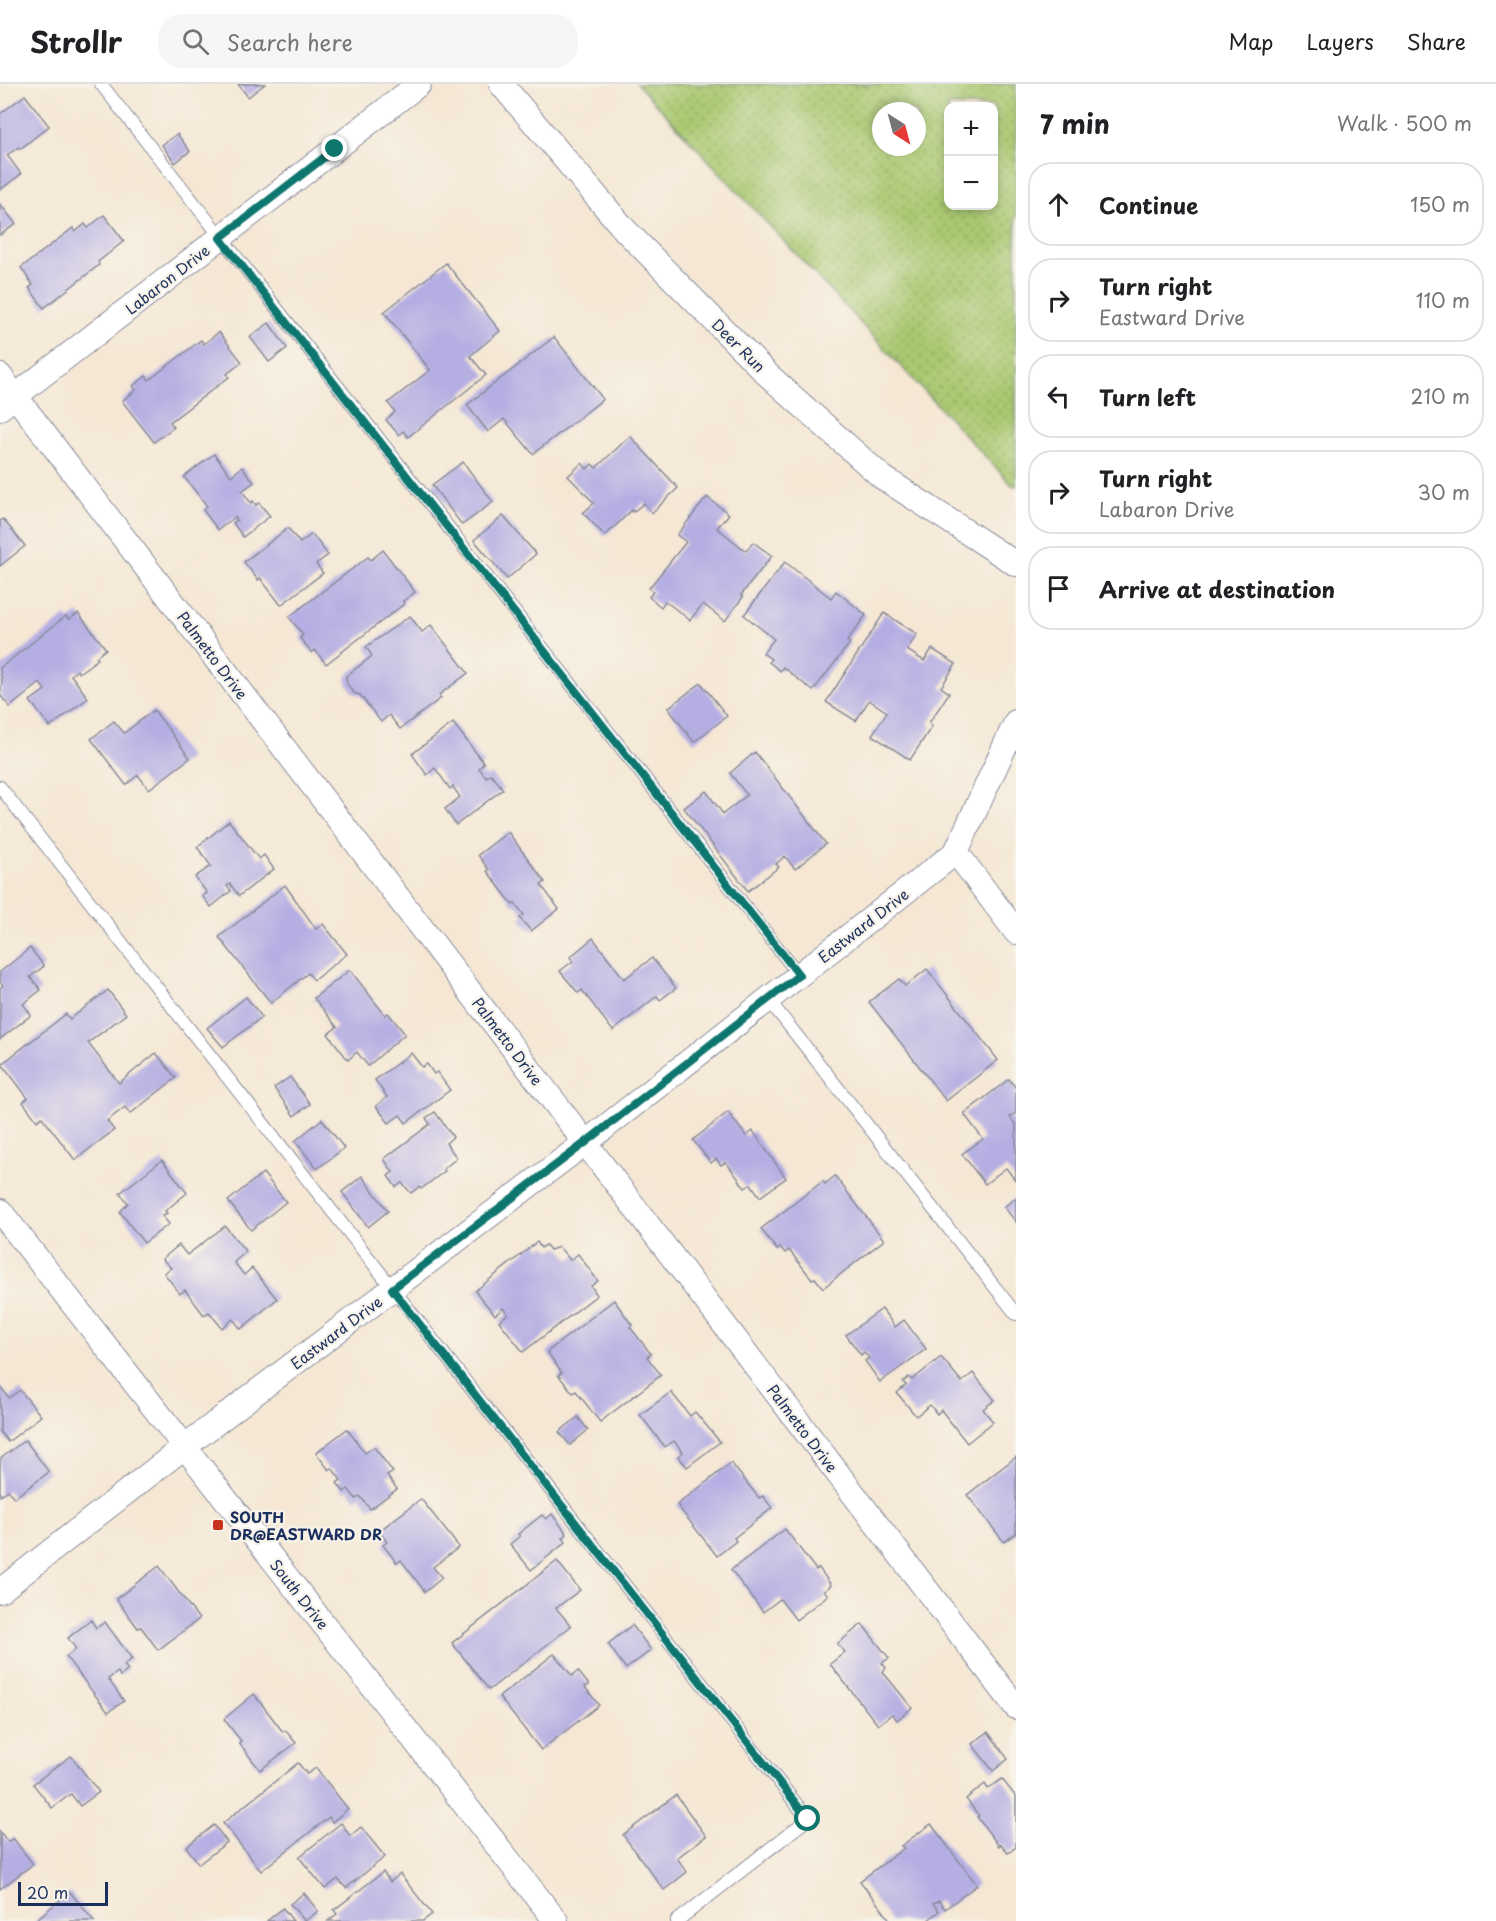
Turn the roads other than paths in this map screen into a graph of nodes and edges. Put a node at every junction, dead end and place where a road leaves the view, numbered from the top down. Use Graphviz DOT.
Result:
graph roads {
  1 [pos="100,84"];
  2 [pos="419,84"];
  3 [pos="501,84"];
  4 [pos="220,238"];
  5 [pos="0,376"];
  6 [pos="8,401"];
  7 [pos="1016,564"];
  8 [pos="1016,722"];
  9 [pos="0,787"];
  10 [pos="956,852"];
  11 [pos="1012,922"];
  12 [pos="799,975"];
  13 [pos="768,999"];
  14 [pos="585,1143"];
  15 [pos="0,1211"];
  16 [pos="392,1289"];
  17 [pos="1016,1314"];
  18 [pos="184,1447"];
  19 [pos="0,1591"];
  20 [pos="1016,1707"];
  21 [pos="556,1921"];
  22 [pos="677,1921"];
  1 -- 4 [label="lane"];
  2 -- 4 [label="street, Labaron Drive"];
  3 -- 7 [label="street, Deer Run"];
  4 -- 6 [label="street, Labaron Drive"];
  4 -- 12 [label="lane"];
  5 -- 6 [label="street, Palmetto Drive"];
  6 -- 14 [label="street, Palmetto Drive"];
  8 -- 10 [label="street, Eastward Drive"];
  9 -- 16 [label="lane"];
  10 -- 11 [label="street"];
  10 -- 12 [label="street, Eastward Drive"];
  12 -- 13 [label="street, Eastward Drive"];
  13 -- 14 [label="street, Eastward Drive"];
  13 -- 17 [label="lane"];
  14 -- 16 [label="street, Eastward Drive"];
  14 -- 20 [label="street, Palmetto Drive"];
  15 -- 18 [label="street, South Drive"];
  16 -- 18 [label="street, Eastward Drive"];
  16 -- 22 [label="lane"];
  18 -- 19 [label="street, Eastward Drive"];
  18 -- 21 [label="street, South Drive"];
}
